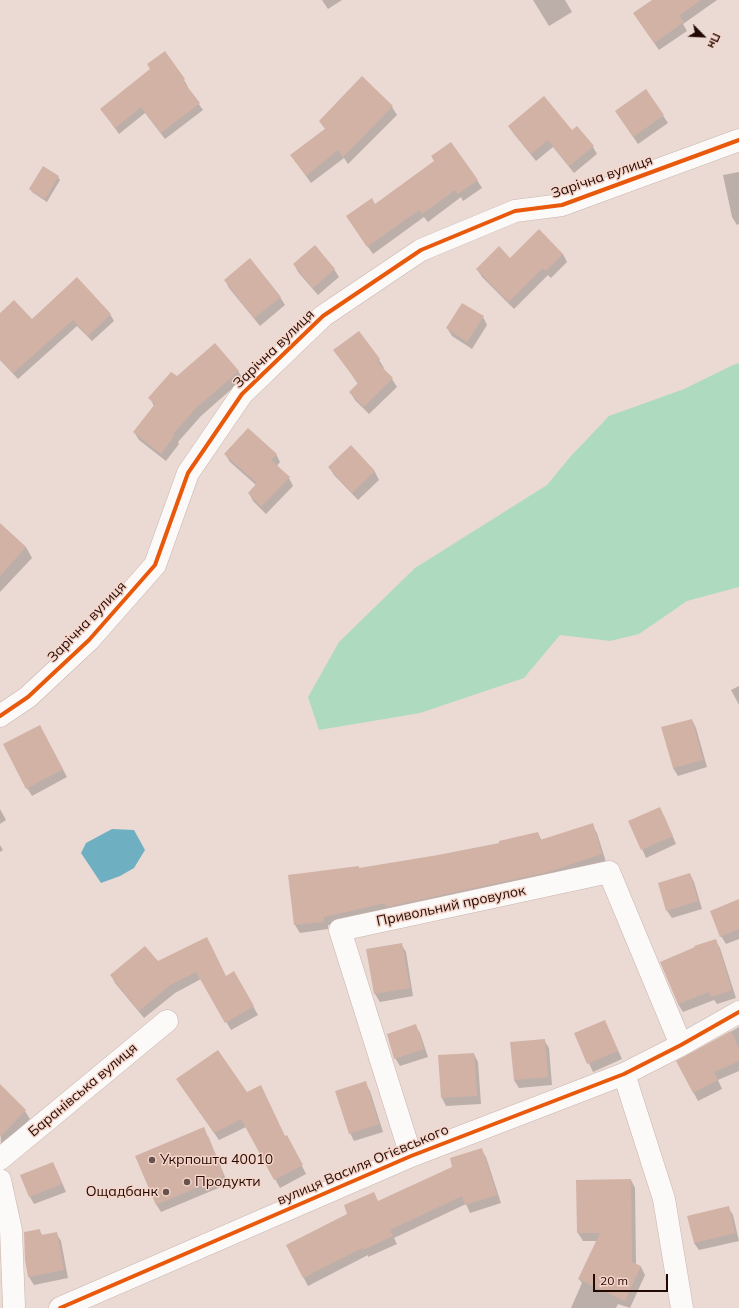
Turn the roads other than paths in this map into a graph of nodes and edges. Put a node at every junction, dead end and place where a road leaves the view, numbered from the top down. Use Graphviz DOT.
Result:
graph roads {
  1 [pos="739,140"];
  2 [pos="0,716"];
  3 [pos="739,1012"];
  4 [pos="166,1021"];
  5 [pos="681,1045"];
  6 [pos="624,1074"];
  7 [pos="411,1156"];
  8 [pos="0,1159"];
  9 [pos="0,1180"];
  10 [pos="0,1289"];
  11 [pos="14,1307"];
  12 [pos="60,1308"];
  13 [pos="682,1308"];
  1 -- 2 [label="street, Зарічна вулиця"];
  3 -- 5 [label="street, вулиця Василя Огієвського"];
  4 -- 8 [label="street, Баранівська вулиця"];
  5 -- 6 [label="street, вулиця Василя Огієвського"];
  5 -- 7 [label="street, Привольний провулок"];
  6 -- 7 [label="street, вулиця Василя Огієвського"];
  6 -- 13 [label="street"];
  7 -- 12 [label="street, вулиця Василя Огієвського"];
  9 -- 11 [label="street"];
  10 -- 11 [label="street"];
}
